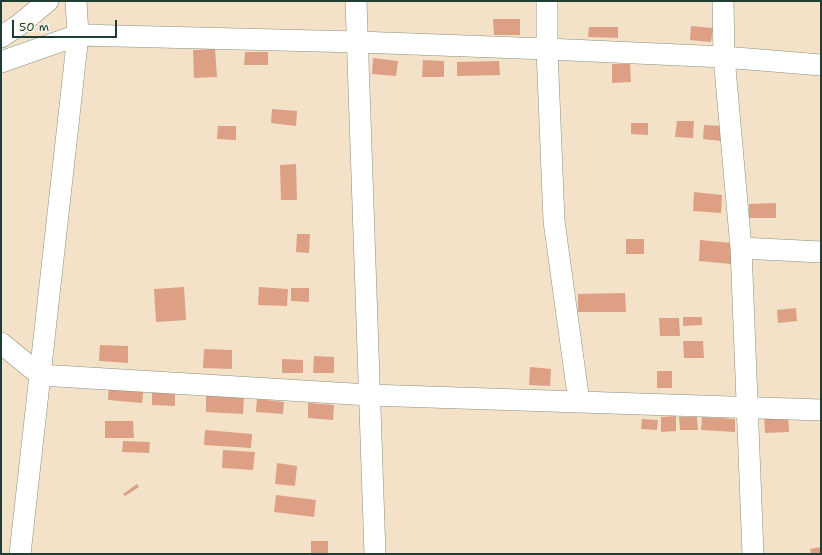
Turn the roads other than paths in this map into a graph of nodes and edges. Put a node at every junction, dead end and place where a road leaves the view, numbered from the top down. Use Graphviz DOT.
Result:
graph roads {
  1 [pos="48,1"];
  2 [pos="76,1"];
  3 [pos="356,1"];
  4 [pos="547,1"];
  5 [pos="723,1"];
  6 [pos="78,36"];
  7 [pos="1,37"];
  8 [pos="358,42"];
  9 [pos="547,49"];
  10 [pos="724,57"];
  11 [pos="1,62"];
  12 [pos="821,65"];
  13 [pos="741,248"];
  14 [pos="821,252"];
  15 [pos="1,343"];
  16 [pos="40,375"];
  17 [pos="369,395"];
  18 [pos="579,402"];
  19 [pos="748,407"];
  20 [pos="821,410"];
  21 [pos="20,554"];
  22 [pos="376,554"];
  23 [pos="753,554"];
  1 -- 7 [label="street"];
  2 -- 6 [label="street"];
  3 -- 8 [label="street"];
  4 -- 9 [label="street"];
  5 -- 10 [label="street"];
  6 -- 8 [label="street"];
  6 -- 11 [label="street"];
  6 -- 16 [label="street"];
  8 -- 9 [label="street"];
  8 -- 17 [label="street"];
  9 -- 10 [label="street"];
  9 -- 18 [label="street"];
  10 -- 12 [label="street"];
  10 -- 13 [label="street"];
  13 -- 14 [label="street"];
  13 -- 19 [label="street"];
  15 -- 16 [label="street"];
  16 -- 17 [label="street"];
  16 -- 21 [label="street"];
  17 -- 18 [label="street"];
  17 -- 22 [label="street"];
  18 -- 19 [label="street"];
  19 -- 20 [label="street"];
  19 -- 23 [label="street"];
}
